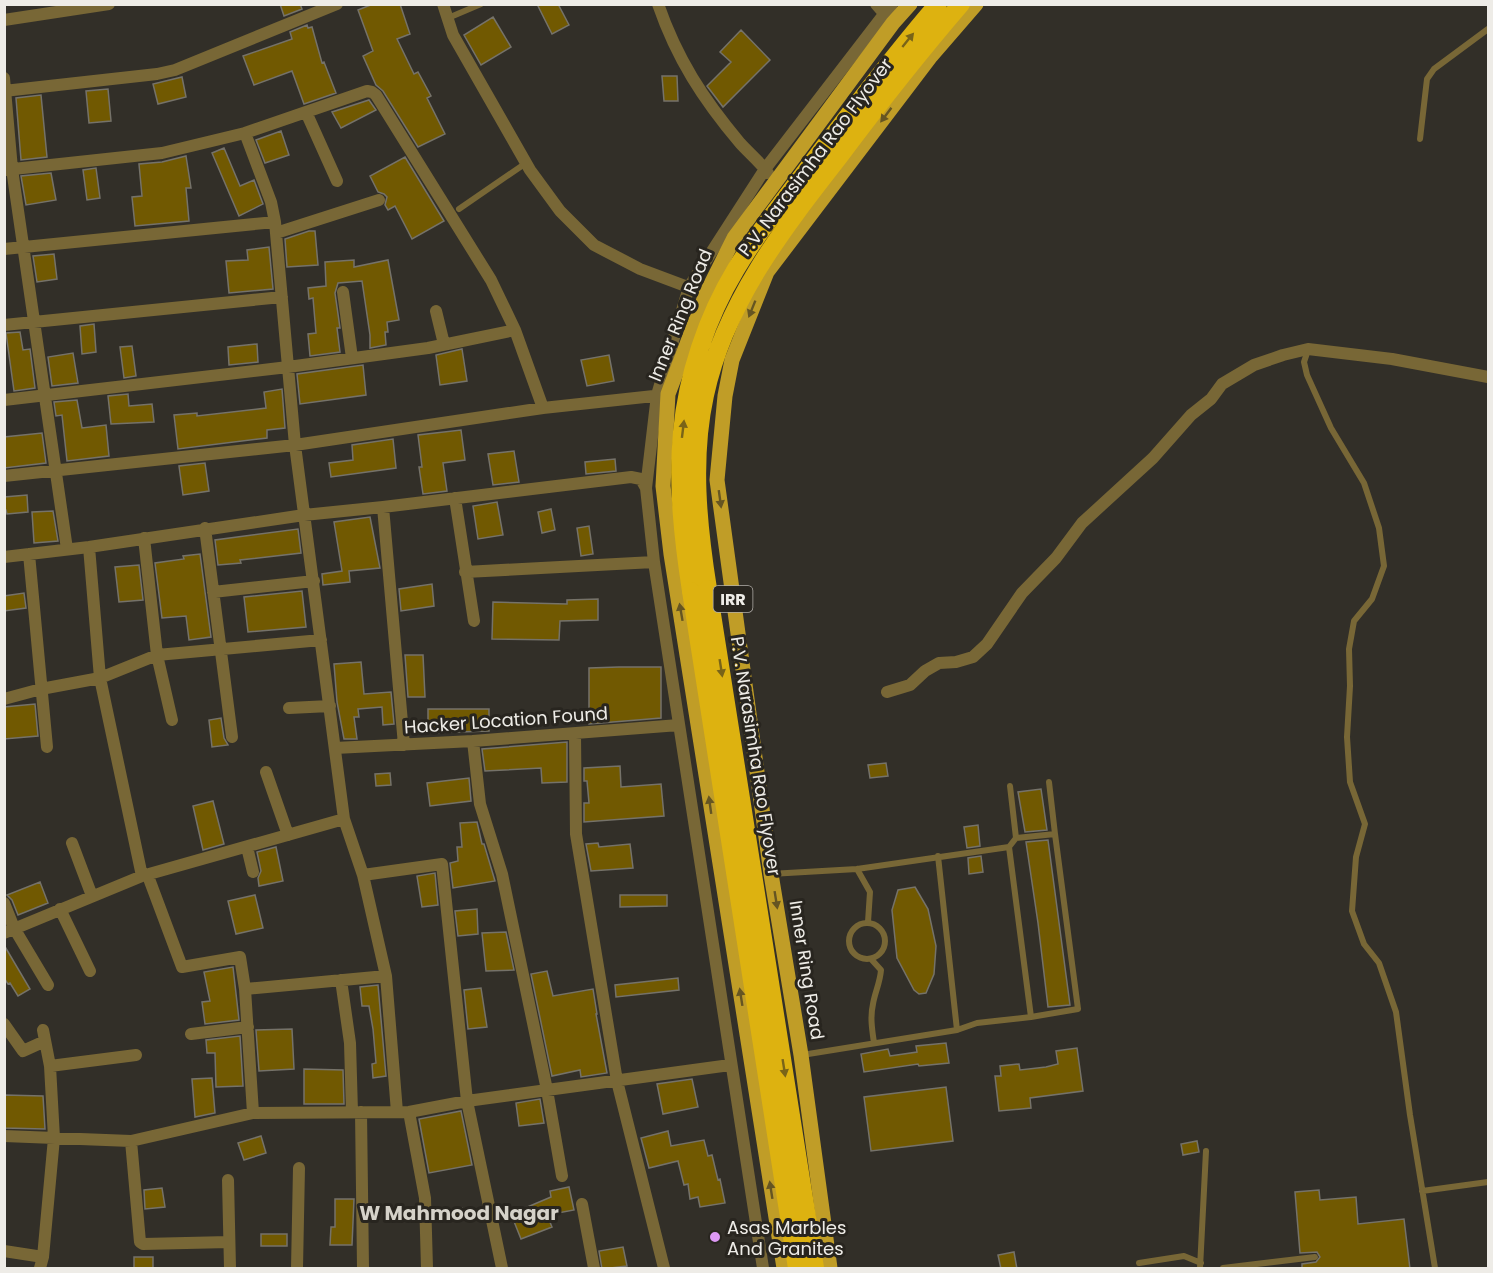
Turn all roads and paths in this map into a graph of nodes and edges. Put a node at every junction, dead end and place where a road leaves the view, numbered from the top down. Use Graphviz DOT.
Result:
graph roads {
  1 [pos="109,4"];
  2 [pos="337,4"];
  3 [pos="443,4"];
  4 [pos="481,4"];
  5 [pos="658,4"];
  6 [pos="876,4"];
  7 [pos="910,4"];
  8 [pos="938,4"];
  9 [pos="961,4"];
  10 [pos="976,4"];
  11 [pos="890,14"];
  12 [pos="448,18"];
  13 [pos="4,20"];
  14 [pos="1488,29"];
  15 [pos="5,87"];
  16 [pos="306,112"];
  17 [pos="245,133"];
  18 [pos="1420,139"];
  19 [pos="526,164"];
  20 [pos="765,169"];
  21 [pos="8,170"];
  22 [pos="337,180"];
  23 [pos="776,184"];
  24 [pos="379,200"];
  25 [pos="459,209"];
  26 [pos="275,227"];
  27 [pos="24,248"];
  28 [pos="4,249"];
  29 [pos="689,287"];
  30 [pos="343,292"];
  31 [pos="706,294"];
  32 [pos="282,297"];
  33 [pos="436,311"];
  34 [pos="35,322"];
  35 [pos="4,325"];
  36 [pos="515,330"];
  37 [pos="444,344"];
  38 [pos="1308,349"];
  39 [pos="352,358"];
  40 [pos="288,367"];
  41 [pos="1488,377"];
  42 [pos="45,395"];
  43 [pos="662,395"];
  44 [pos="4,400"];
  45 [pos="543,408"];
  46 [pos="295,446"];
  47 [pos="56,470"];
  48 [pos="4,476"];
  49 [pos="646,488"];
  50 [pos="455,498"];
  51 [pos="382,507"];
  52 [pos="304,515"];
  53 [pos="205,528"];
  54 [pos="144,538"];
  55 [pos="89,547"];
  56 [pos="67,549"];
  57 [pos="29,554"];
  58 [pos="4,557"];
  59 [pos="654,562"];
  60 [pos="465,572"];
  61 [pos="314,582"];
  62 [pos="213,592"];
  63 [pos="474,621"];
  64 [pos="321,640"];
  65 [pos="219,648"];
  66 [pos="157,655"];
  67 [pos="100,678"];
  68 [pos="41,689"];
  69 [pos="887,692"];
  70 [pos="4,699"];
  71 [pos="330,705"];
  72 [pos="289,708"];
  73 [pos="172,720"];
  74 [pos="679,725"];
  75 [pos="575,734"];
  76 [pos="232,737"];
  77 [pos="473,741"];
  78 [pos="404,745"];
  79 [pos="47,747"];
  80 [pos="335,748"];
  81 [pos="266,772"];
  82 [pos="1049,782"];
  83 [pos="1010,786"];
  84 [pos="344,819"];
  85 [pos="1054,834"];
  86 [pos="288,835"];
  87 [pos="1016,838"];
  88 [pos="72,843"];
  89 [pos="247,847"];
  90 [pos="1009,847"];
  91 [pos="938,856"];
  92 [pos="857,869"];
  93 [pos="252,872"];
  94 [pos="771,874"];
  95 [pos="363,875"];
  96 [pos="145,876"];
  97 [pos="722,880"];
  98 [pos="92,896"];
  99 [pos="4,903"];
  100 [pos="60,909"];
  101 [pos="868,922"];
  102 [pos="9,930"];
  103 [pos="870,959"];
  104 [pos="90,971"];
  105 [pos="386,976"];
  106 [pos="341,980"];
  107 [pos="48,985"];
  108 [pos="245,989"];
  109 [pos="1031,1017"];
  110 [pos="4,1024"];
  111 [pos="248,1027"];
  112 [pos="957,1030"];
  113 [pos="191,1034"];
  114 [pos="874,1042"];
  115 [pos="136,1054"];
  116 [pos="801,1055"];
  117 [pos="730,1065"];
  118 [pos="50,1066"];
  119 [pos="617,1081"];
  120 [pos="547,1090"];
  121 [pos="467,1101"];
  122 [pos="356,1112"];
  123 [pos="403,1112"];
  124 [pos="253,1113"];
  125 [pos="4,1136"];
  126 [pos="54,1138"];
  127 [pos="131,1141"];
  128 [pos="1206,1151"];
  129 [pos="299,1168"];
  130 [pos="562,1176"];
  131 [pos="228,1180"];
  132 [pos="1488,1182"];
  133 [pos="1422,1191"];
  134 [pos="582,1204"];
  135 [pos="229,1242"];
  136 [pos="4,1251"];
  137 [pos="1315,1257"];
  138 [pos="41,1263"];
  139 [pos="1139,1263"];
  140 [pos="1201,1266"];
  141 [pos="230,1269"];
  142 [pos="297,1269"];
  143 [pos="363,1269"];
  144 [pos="427,1269"];
  145 [pos="502,1269"];
  146 [pos="594,1269"];
  147 [pos="664,1269"];
  148 [pos="763,1269"];
  149 [pos="784,1269"];
  150 [pos="797,1269"];
  151 [pos="815,1269"];
  152 [pos="830,1269"];
  153 [pos="1223,1269"];
  154 [pos="1435,1269"];
  1 -- 13 [label="street"];
  2 -- 15 [label="street"];
  3 -- 12 [label="street"];
  4 -- 12 [label="lane"];
  5 -- 20 [label="street"];
  6 -- 11 [label="street"];
  7 -- 11 [label="main road, Inner Ring Road"];
  150 -- 8 [label="highway, P.V. Narasimha Rao Flyover, one-way, bridge"];
  9 -- 151 [label="highway, P.V. Narasimha Rao Flyover, one-way, bridge"];
  10 -- 94 [label="main road, Inner Ring Road / IRR, one-way"];
  11 -- 20 [label="street"];
  11 -- 23 [label="main road, Inner Ring Road"];
  12 -- 19 [label="street"];
  14 -- 18 [label="lane"];
  15 -- 21 [label="street"];
  16 -- 17 [label="street"];
  16 -- 22 [label="street"];
  16 -- 36 [label="street"];
  17 -- 21 [label="street"];
  17 -- 26 [label="street"];
  19 -- 25 [label="lane"];
  19 -- 29 [label="street"];
  20 -- 23 [label="street"];
  20 -- 29 [label="street"];
  21 -- 27 [label="street"];
  23 -- 31 [label="main road, Inner Ring Road"];
  24 -- 26 [label="street"];
  26 -- 27 [label="street"];
  26 -- 32 [label="street"];
  27 -- 28 [label="street"];
  27 -- 34 [label="street"];
  29 -- 31 [label="street"];
  29 -- 43 [label="street"];
  30 -- 39 [label="street"];
  31 -- 43 [label="main road, Inner Ring Road"];
  32 -- 34 [label="street"];
  32 -- 40 [label="street"];
  33 -- 37 [label="street"];
  34 -- 35 [label="street"];
  34 -- 42 [label="street"];
  36 -- 37 [label="street"];
  36 -- 45 [label="street"];
  37 -- 39 [label="street"];
  38 -- 41 [label="street"];
  38 -- 69 [label="street"];
  38 -- 133 [label="lane"];
  39 -- 40 [label="street"];
  40 -- 42 [label="street"];
  40 -- 46 [label="street"];
  42 -- 44 [label="street"];
  42 -- 47 [label="street"];
  43 -- 45 [label="street"];
  43 -- 49 [label="street"];
  97 -- 43 [label="main road, Inner Ring Road, one-way"];
  45 -- 46 [label="street"];
  46 -- 47 [label="street"];
  46 -- 52 [label="street"];
  47 -- 48 [label="street"];
  47 -- 56 [label="street"];
  49 -- 50 [label="street"];
  49 -- 59 [label="street"];
  50 -- 51 [label="street"];
  50 -- 60 [label="street"];
  51 -- 52 [label="street"];
  51 -- 78 [label="street"];
  52 -- 53 [label="street"];
  52 -- 61 [label="street"];
  53 -- 54 [label="street"];
  53 -- 62 [label="street"];
  54 -- 55 [label="street"];
  54 -- 66 [label="street"];
  55 -- 56 [label="street"];
  55 -- 67 [label="street"];
  56 -- 57 [label="street"];
  57 -- 58 [label="street"];
  57 -- 68 [label="street"];
  59 -- 60 [label="street"];
  59 -- 74 [label="street"];
  60 -- 63 [label="street"];
  61 -- 62 [label="street"];
  61 -- 64 [label="street"];
  62 -- 65 [label="street"];
  64 -- 65 [label="street"];
  64 -- 71 [label="street"];
  65 -- 66 [label="street"];
  65 -- 76 [label="street"];
  66 -- 67 [label="street"];
  66 -- 73 [label="street"];
  67 -- 68 [label="street"];
  67 -- 96 [label="street"];
  68 -- 70 [label="street"];
  68 -- 79 [label="street"];
  71 -- 72 [label="street"];
  71 -- 80 [label="street"];
  74 -- 75 [label="street, Hacker Location Found"];
  74 -- 117 [label="street"];
  75 -- 77 [label="street, Hacker Location Found"];
  75 -- 119 [label="street"];
  77 -- 78 [label="street, Hacker Location Found"];
  77 -- 120 [label="street"];
  78 -- 80 [label="street, Hacker Location Found"];
  80 -- 84 [label="street"];
  81 -- 86 [label="street"];
  82 -- 85 [label="lane"];
  83 -- 87 [label="lane"];
  84 -- 86 [label="street"];
  84 -- 95 [label="street"];
  85 -- 87 [label="lane"];
  85 -- 109 [label="lane"];
  86 -- 89 [label="street"];
  87 -- 90 [label="lane"];
  88 -- 98 [label="street"];
  89 -- 93 [label="street"];
  89 -- 96 [label="street"];
  90 -- 91 [label="lane"];
  90 -- 109 [label="lane"];
  91 -- 92 [label="lane"];
  91 -- 112 [label="lane"];
  92 -- 94 [label="lane"];
  92 -- 101 [label="lane"];
  94 -- 97 [label="lane"];
  94 -- 116 [label="main road, Inner Ring Road / IRR, one-way"];
  95 -- 105 [label="street"];
  95 -- 121 [label="street"];
  96 -- 98 [label="street"];
  96 -- 108 [label="street"];
  149 -- 97 [label="main road, Inner Ring Road, one-way"];
  98 -- 100 [label="street"];
  99 -- 102 [label="street"];
  100 -- 102 [label="street"];
  100 -- 104 [label="street"];
  101 -- 103 [label="lane"];
  101 -- 103 [label="lane"];
  102 -- 107 [label="street"];
  103 -- 114 [label="lane"];
  105 -- 106 [label="street"];
  105 -- 123 [label="street"];
  106 -- 108 [label="street"];
  106 -- 122 [label="street"];
  108 -- 111 [label="street"];
  109 -- 112 [label="lane"];
  110 -- 118 [label="street"];
  111 -- 113 [label="street"];
  111 -- 124 [label="street"];
  112 -- 114 [label="lane"];
  114 -- 116 [label="lane"];
  115 -- 118 [label="street"];
  116 -- 152 [label="main road, Inner Ring Road / IRR"];
  117 -- 119 [label="street"];
  117 -- 148 [label="street"];
  118 -- 126 [label="street"];
  119 -- 120 [label="street"];
  119 -- 147 [label="street"];
  120 -- 121 [label="street"];
  120 -- 130 [label="street"];
  121 -- 123 [label="street"];
  121 -- 145 [label="street"];
  122 -- 123 [label="street"];
  122 -- 124 [label="street"];
  122 -- 143 [label="street"];
  123 -- 144 [label="street"];
  124 -- 127 [label="street"];
  125 -- 126 [label="street"];
  126 -- 127 [label="street"];
  126 -- 138 [label="street"];
  127 -- 135 [label="street"];
  128 -- 140 [label="lane"];
  129 -- 142 [label="street"];
  131 -- 135 [label="street"];
  132 -- 133 [label="lane"];
  133 -- 154 [label="lane"];
  134 -- 146 [label="street"];
  135 -- 141 [label="street"];
  136 -- 138 [label="street"];
  137 -- 153 [label="lane"];
  139 -- 140 [label="lane"];
}
